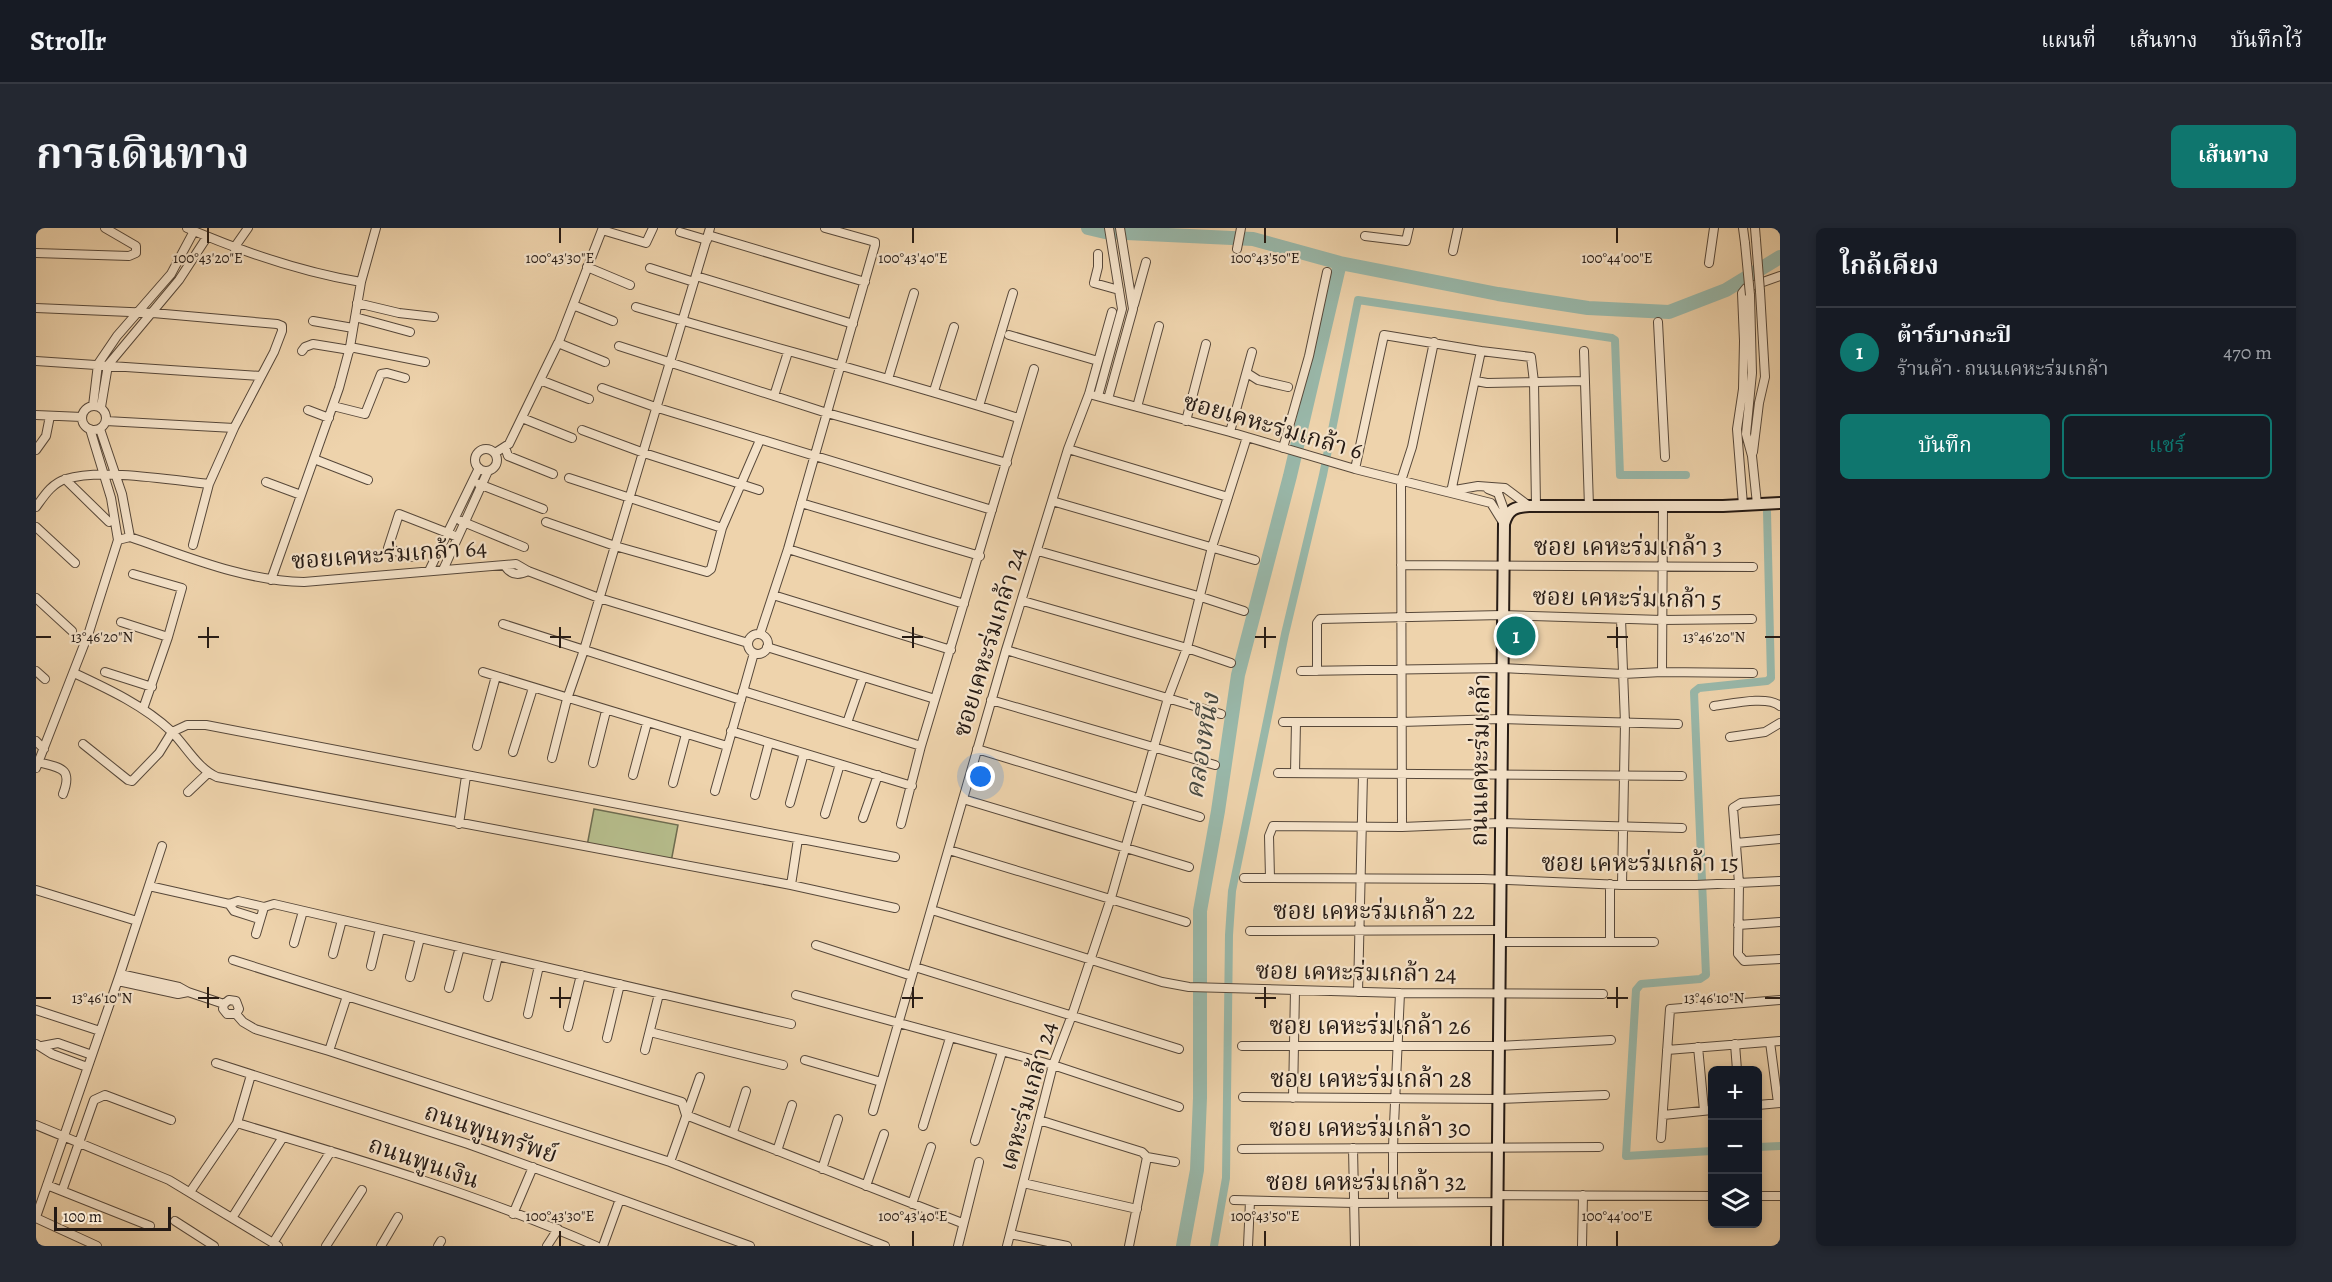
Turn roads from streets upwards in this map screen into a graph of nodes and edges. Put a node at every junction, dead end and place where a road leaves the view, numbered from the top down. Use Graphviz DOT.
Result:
graph roads {
  1 [pos="105,228"];
  2 [pos="248,228"];
  3 [pos="376,228"];
  4 [pos="653,228"];
  5 [pos="825,228"];
  6 [pos="1109,228"];
  7 [pos="1120,228"];
  8 [pos="1241,228"];
  9 [pos="1409,228"];
  10 [pos="1458,228"];
  11 [pos="1714,228"];
  12 [pos="1743,228"];
  13 [pos="1755,228"];
  14 [pos="190,229"];
  15 [pos="680,232"];
  16 [pos="708,234"];
  17 [pos="1365,236"];
  18 [pos="207,237"];
  19 [pos="234,248"];
  20 [pos="1237,249"];
  21 [pos="1453,251"];
  22 [pos="36,253"];
  23 [pos="1098,254"];
  24 [pos="1146,262"];
  25 [pos="1709,263"];
  26 [pos="588,267"];
  27 [pos="650,268"];
  28 [pos="1327,272"];
  29 [pos="1780,276"];
  30 [pos="695,279"];
  31 [pos="362,282"];
  32 [pos="865,282"];
  33 [pos="630,285"];
  34 [pos="1119,290"];
  35 [pos="914,293"];
  36 [pos="1012,293"];
  37 [pos="1131,297"];
  38 [pos="1120,300"];
  39 [pos="357,303"];
  40 [pos="573,305"];
  41 [pos="636,307"];
  42 [pos="36,308"];
  43 [pos="1133,309"];
  44 [pos="138,312"];
  45 [pos="1112,312"];
  46 [pos="153,313"];
  47 [pos="355,317"];
  48 [pos="434,317"];
  49 [pos="313,321"];
  50 [pos="613,321"];
  51 [pos="682,321"];
  52 [pos="1658,322"];
  53 [pos="854,324"];
  54 [pos="1159,326"];
  55 [pos="954,327"];
  56 [pos="353,328"];
  57 [pos="410,332"];
  58 [pos="1009,335"];
  59 [pos="1434,342"];
  60 [pos="558,344"];
  61 [pos="1206,344"];
  62 [pos="619,346"];
  63 [pos="350,348"];
  64 [pos="302,351"];
  65 [pos="788,351"];
  66 [pos="1252,351"];
  67 [pos="1481,351"];
  68 [pos="1584,351"];
  69 [pos="1098,361"];
  70 [pos="36,362"];
  71 [pos="425,362"];
  72 [pos="605,362"];
  73 [pos="671,363"];
  74 [pos="98,364"];
  75 [pos="108,365"];
  76 [pos="841,367"];
  77 [pos="1034,369"];
  78 [pos="1247,373"];
  79 [pos="261,376"];
  80 [pos="405,378"];
  81 [pos="888,379"];
  82 [pos="540,380"];
  83 [pos="1476,381"];
  84 [pos="1585,381"];
  85 [pos="1534,382"];
  86 [pos="1288,387"];
  87 [pos="602,388"];
  88 [pos="934,392"];
  89 [pos="1089,394"];
  90 [pos="774,396"];
  91 [pos="1098,396"];
  92 [pos="588,399"];
  93 [pos="1108,399"];
  94 [pos="97,406"];
  95 [pos="333,406"];
  96 [pos="979,406"];
  97 [pos="1137,407"];
  98 [pos="657,408"];
  99 [pos="308,410"];
  100 [pos="827,413"];
  101 [pos="36,416"];
  102 [pos="50,416"];
  103 [pos="82,417"];
  104 [pos="329,418"];
  105 [pos="522,418"];
  106 [pos="1018,418"];
  107 [pos="106,421"];
  108 [pos="1186,421"];
  109 [pos="234,428"];
  110 [pos="90,429"];
  111 [pos="100,429"];
  112 [pos="582,430"];
  113 [pos="1230,432"];
  114 [pos="1247,437"];
  115 [pos="572,438"];
  116 [pos="760,440"];
  117 [pos="505,447"];
  118 [pos="1286,448"];
  119 [pos="1068,449"];
  120 [pos="36,450"];
  121 [pos="495,453"];
  122 [pos="644,453"];
  123 [pos="814,456"];
  124 [pos="1752,456"];
  125 [pos="1665,457"];
  126 [pos="314,459"];
  127 [pos="1006,463"];
  128 [pos="478,468"];
  129 [pos="1355,470"];
  130 [pos="488,471"];
  131 [pos="553,474"];
  132 [pos="117,475"];
  133 [pos="105,476"];
  134 [pos="569,478"];
  135 [pos="65,479"];
  136 [pos="368,480"];
  137 [pos="472,481"];
  138 [pos="1401,481"];
  139 [pos="266,482"];
  140 [pos="209,484"];
  141 [pos="741,484"];
  142 [pos="482,485"];
  143 [pos="1478,486"];
  144 [pos="759,490"];
  145 [pos="1450,491"];
  146 [pos="302,495"];
  147 [pos="1228,497"];
  148 [pos="630,499"];
  149 [pos="1052,501"];
  150 [pos="801,503"];
  151 [pos="1780,503"];
  152 [pos="1757,504"];
  153 [pos="1743,505"];
  154 [pos="1533,506"];
  155 [pos="1663,506"];
  156 [pos="36,507"];
  157 [pos="1589,507"];
  158 [pos="543,509"];
  159 [pos="992,510"];
  160 [pos="454,518"];
  161 [pos="1505,519"];
  162 [pos="109,522"];
  163 [pos="465,522"];
  164 [pos="546,522"];
  165 [pos="36,527"];
  166 [pos="722,528"];
  167 [pos="447,533"];
  168 [pos="130,537"];
  169 [pos="458,537"];
  170 [pos="118,540"];
  171 [pos="193,545"];
  172 [pos="615,546"];
  173 [pos="524,547"];
  174 [pos="1212,547"];
  175 [pos="788,549"];
  176 [pos="1038,551"];
  177 [pos="980,556"];
  178 [pos="411,557"];
  179 [pos="1255,560"];
  180 [pos="75,563"];
  181 [pos="1401,565"];
  182 [pos="505,566"];
  183 [pos="1502,567"];
  184 [pos="1663,567"];
  185 [pos="1753,567"];
  186 [pos="443,570"];
  187 [pos="429,571"];
  188 [pos="528,571"];
  189 [pos="133,574"];
  190 [pos="271,580"];
  191 [pos="773,596"];
  192 [pos="1198,596"];
  193 [pos="36,598"];
  194 [pos="599,598"];
  195 [pos="1023,601"];
  196 [pos="964,604"];
  197 [pos="1244,611"];
  198 [pos="1502,615"];
  199 [pos="1402,618"];
  200 [pos="1621,619"];
  201 [pos="1752,619"];
  202 [pos="1662,620"];
  203 [pos="121,622"];
  204 [pos="503,624"];
  205 [pos="72,631"];
  206 [pos="760,634"];
  207 [pos="168,637"];
  208 [pos="748,643"];
  209 [pos="767,647"];
  210 [pos="1187,648"];
  211 [pos="584,650"];
  212 [pos="951,650"];
  213 [pos="1006,650"];
  214 [pos="754,653"];
  215 [pos="1231,663"];
  216 [pos="1502,668"];
  217 [pos="36,671"];
  218 [pos="1301,671"];
  219 [pos="1317,671"];
  220 [pos="1401,671"];
  221 [pos="105,672"];
  222 [pos="483,672"];
  223 [pos="1662,672"];
  224 [pos="74,673"];
  225 [pos="1753,673"];
  226 [pos="1623,674"];
  227 [pos="496,676"];
  228 [pos="863,677"];
  229 [pos="45,679"];
  230 [pos="152,687"];
  231 [pos="533,688"];
  232 [pos="743,691"];
  233 [pos="1168,698"];
  234 [pos="567,699"];
  235 [pos="935,699"];
  236 [pos="741,700"];
  237 [pos="992,700"];
  238 [pos="1714,706"];
  239 [pos="1780,706"];
  240 [pos="143,709"];
  241 [pos="606,711"];
  242 [pos="1221,714"];
  243 [pos="1501,719"];
  244 [pos="1283,722"];
  245 [pos="1296,722"];
  246 [pos="1401,722"];
  247 [pos="647,723"];
  248 [pos="847,723"];
  249 [pos="1626,723"];
  250 [pos="1780,723"];
  251 [pos="1678,724"];
  252 [pos="731,731"];
  253 [pos="172,732"];
  254 [pos="686,734"];
  255 [pos="1730,737"];
  256 [pos="36,741"];
  257 [pos="769,743"];
  258 [pos="83,744"];
  259 [pos="477,746"];
  260 [pos="727,746"];
  261 [pos="921,746"];
  262 [pos="1155,748"];
  263 [pos="44,749"];
  264 [pos="977,749"];
  265 [pos="513,752"];
  266 [pos="804,753"];
  267 [pos="552,758"];
  268 [pos="593,763"];
  269 [pos="840,764"];
  270 [pos="37,765"];
  271 [pos="1215,765"];
  272 [pos="208,773"];
  273 [pos="1278,773"];
  274 [pos="1295,773"];
  275 [pos="1363,774"];
  276 [pos="633,775"];
  277 [pos="878,775"];
  278 [pos="1401,775"];
  279 [pos="1503,775"];
  280 [pos="466,776"];
  281 [pos="1625,776"];
  282 [pos="1682,776"];
  283 [pos="673,783"];
  284 [pos="912,786"];
  285 [pos="715,790"];
  286 [pos="188,792"];
  287 [pos="63,794"];
  288 [pos="755,795"];
  289 [pos="1139,798"];
  290 [pos="963,799"];
  291 [pos="1780,800"];
  292 [pos="790,804"];
  293 [pos="825,814"];
  294 [pos="1200,817"];
  295 [pos="864,818"];
  296 [pos="1500,823"];
  297 [pos="459,824"];
  298 [pos="901,824"];
  299 [pos="1361,827"];
  300 [pos="1402,827"];
  301 [pos="1624,828"];
  302 [pos="1682,828"];
  303 [pos="798,839"];
  304 [pos="1780,839"];
  305 [pos="1736,843"];
  306 [pos="162,846"];
  307 [pos="1125,848"];
  308 [pos="949,850"];
  309 [pos="895,856"];
  310 [pos="1189,867"];
  311 [pos="1244,878"];
  312 [pos="1270,878"];
  313 [pos="1360,879"];
  314 [pos="1780,880"];
  315 [pos="1500,881"];
  316 [pos="1739,883"];
  317 [pos="1610,884"];
  318 [pos="791,885"];
  319 [pos="1622,885"];
  320 [pos="149,886"];
  321 [pos="36,890"];
  322 [pos="1111,898"];
  323 [pos="229,904"];
  324 [pos="264,907"];
  325 [pos="895,908"];
  326 [pos="932,910"];
  327 [pos="303,911"];
  328 [pos="259,919"];
  329 [pos="342,920"];
  330 [pos="137,921"];
  331 [pos="1185,922"];
  332 [pos="1780,922"];
  333 [pos="1738,925"];
  334 [pos="380,929"];
  335 [pos="1499,930"];
  336 [pos="1250,931"];
  337 [pos="1360,932"];
  338 [pos="256,934"];
  339 [pos="420,938"];
  340 [pos="1610,941"];
  341 [pos="1498,942"];
  342 [pos="1654,942"];
  343 [pos="294,943"];
  344 [pos="816,945"];
  345 [pos="460,947"];
  346 [pos="333,954"];
  347 [pos="498,956"];
  348 [pos="1090,959"];
  349 [pos="1780,959"];
  350 [pos="233,960"];
  351 [pos="371,966"];
  352 [pos="539,966"];
  353 [pos="915,967"];
  354 [pos="581,975"];
  355 [pos="912,976"];
  356 [pos="410,977"];
  357 [pos="119,978"];
  358 [pos="620,984"];
  359 [pos="449,988"];
  360 [pos="1295,990"];
  361 [pos="1358,992"];
  362 [pos="1400,993"];
  363 [pos="1498,993"];
  364 [pos="659,994"];
  365 [pos="1603,994"];
  366 [pos="796,995"];
  367 [pos="347,996"];
  368 [pos="488,997"];
  369 [pos="1780,1000"];
  370 [pos="224,1004"];
  371 [pos="36,1010"];
  372 [pos="236,1014"];
  373 [pos="528,1014"];
  374 [pos="1072,1015"];
  375 [pos="897,1023"];
  376 [pos="790,1024"];
  377 [pos="568,1027"];
  378 [pos="100,1031"];
  379 [pos="650,1032"];
  380 [pos="607,1038"];
  381 [pos="950,1038"];
  382 [pos="1611,1040"];
  383 [pos="1780,1041"];
  384 [pos="1770,1042"];
  385 [pos="1736,1044"];
  386 [pos="39,1045"];
  387 [pos="1398,1045"];
  388 [pos="1242,1046"];
  389 [pos="1295,1046"];
  390 [pos="1499,1046"];
  391 [pos="1698,1047"];
  392 [pos="1179,1049"];
  393 [pos="645,1050"];
  394 [pos="1668,1050"];
  395 [pos="329,1051"];
  396 [pos="1002,1052"];
  397 [pos="92,1055"];
  398 [pos="805,1060"];
  399 [pos="216,1063"];
  400 [pos="783,1065"];
  401 [pos="1053,1065"];
  402 [pos="1737,1066"];
  403 [pos="87,1067"];
  404 [pos="251,1075"];
  405 [pos="700,1077"];
  406 [pos="881,1082"];
  407 [pos="746,1091"];
  408 [pos="1605,1095"];
  409 [pos="1243,1097"];
  410 [pos="1293,1098"];
  411 [pos="1395,1098"];
  412 [pos="1499,1099"];
  413 [pos="1779,1103"];
  414 [pos="792,1105"];
  415 [pos="1762,1105"];
  416 [pos="1179,1107"];
  417 [pos="1708,1110"];
  418 [pos="873,1111"];
  419 [pos="686,1115"];
  420 [pos="1663,1115"];
  421 [pos="838,1119"];
  422 [pos="171,1120"];
  423 [pos="1039,1120"];
  424 [pos="237,1123"];
  425 [pos="36,1125"];
  426 [pos="923,1126"];
  427 [pos="733,1132"];
  428 [pos="884,1134"];
  429 [pos="64,1136"];
  430 [pos="283,1137"];
  431 [pos="1661,1138"];
  432 [pos="975,1141"];
  433 [pos="78,1142"];
  434 [pos="931,1147"];
  435 [pos="1393,1147"];
  436 [pos="1498,1147"];
  437 [pos="1599,1147"];
  438 [pos="1353,1148"];
  439 [pos="1242,1149"];
  440 [pos="331,1151"];
  441 [pos="777,1151"];
  442 [pos="1147,1156"];
  443 [pos="670,1162"];
  444 [pos="978,1162"];
  445 [pos="1175,1162"];
  446 [pos="533,1167"];
  447 [pos="822,1169"];
  448 [pos="1023,1183"];
  449 [pos="47,1185"];
  450 [pos="866,1186"];
  451 [pos="362,1190"];
  452 [pos="62,1191"];
  453 [pos="190,1192"];
  454 [pos="1582,1195"];
  455 [pos="1708,1196"];
  456 [pos="1762,1196"];
  457 [pos="1780,1197"];
  458 [pos="620,1199"];
  459 [pos="1497,1199"];
  460 [pos="1234,1200"];
  461 [pos="1250,1201"];
  462 [pos="1355,1203"];
  463 [pos="1393,1203"];
  464 [pos="912,1204"];
  465 [pos="1137,1209"];
  466 [pos="513,1214"];
  467 [pos="398,1217"];
  468 [pos="36,1218"];
  469 [pos="232,1218"];
  470 [pos="175,1221"];
  471 [pos="962,1223"];
  472 [pos="150,1226"];
  473 [pos="558,1229"];
  474 [pos="1010,1234"];
  475 [pos="726,1242"];
  476 [pos="275,1244"];
  477 [pos="97,1246"];
  478 [pos="214,1246"];
  479 [pos="326,1246"];
  480 [pos="381,1246"];
  481 [pos="547,1246"];
  482 [pos="596,1246"];
  483 [pos="603,1246"];
  484 [pos="750,1246"];
  485 [pos="885,1246"];
  486 [pos="958,1246"];
  487 [pos="1007,1246"];
  488 [pos="1067,1246"];
  489 [pos="1129,1246"];
  490 [pos="1248,1246"];
  491 [pos="1355,1246"];
  492 [pos="1497,1246"];
  493 [pos="1582,1246"];
  1 -- 22 [label="street"];
  2 -- 19 [label="street"];
  3 -- 31 [label="street"];
  4 -- 26 [label="street"];
  5 -- 32 [label="street"];
  6 -- 34 [label="street"];
  7 -- 37 [label="street"];
  8 -- 20 [label="street"];
  9 -- 17 [label="street"];
  10 -- 21 [label="street"];
  11 -- 25 [label="street"];
  12 -- 124 [label="street, bridge"];
  13 -- 124 [label="street, bridge"];
  14 -- 18 [label="street"];
  14 -- 44 [label="street"];
  15 -- 16 [label="street"];
  16 -- 30 [label="street"];
  16 -- 32 [label="street"];
  18 -- 19 [label="street"];
  18 -- 46 [label="street"];
  19 -- 31 [label="street"];
  23 -- 34 [label="street"];
  24 -- 43 [label="street"];
  26 -- 33 [label="street"];
  26 -- 40 [label="street"];
  27 -- 30 [label="street"];
  28 -- 118 [label="street"];
  29 -- 153 [label="street"];
  30 -- 51 [label="street"];
  30 -- 53 [label="street"];
  31 -- 39 [label="street"];
  32 -- 53 [label="street"];
  34 -- 38 [label="street"];
  35 -- 81 [label="street"];
  36 -- 96 [label="street"];
  37 -- 38 [label="street"];
  37 -- 43 [label="street"];
  38 -- 91 [label="street"];
  39 -- 47 [label="street"];
  39 -- 48 [label="street"];
  40 -- 50 [label="street"];
  40 -- 60 [label="street"];
  41 -- 51 [label="street"];
  42 -- 44 [label="street"];
  43 -- 93 [label="street"];
  44 -- 46 [label="street"];
  44 -- 74 [label="street"];
  45 -- 69 [label="street, ซอยเคหะร่มเกล้า 24"];
  46 -- 75 [label="street"];
  46 -- 79 [label="street"];
  47 -- 56 [label="street"];
  47 -- 57 [label="street"];
  49 -- 56 [label="street"];
  51 -- 65 [label="street"];
  51 -- 73 [label="street"];
  52 -- 125 [label="street"];
  53 -- 76 [label="street"];
  54 -- 97 [label="street"];
  55 -- 88 [label="street"];
  56 -- 63 [label="street"];
  58 -- 69 [label="street"];
  59 -- 67 [label="street"];
  59 -- 129 [label="street"];
  59 -- 138 [label="street"];
  60 -- 72 [label="street"];
  60 -- 82 [label="street"];
  61 -- 108 [label="street"];
  62 -- 73 [label="street"];
  63 -- 64 [label="street"];
  63 -- 71 [label="street"];
  63 -- 95 [label="street"];
  65 -- 76 [label="street"];
  65 -- 90 [label="street"];
  66 -- 78 [label="street"];
  67 -- 83 [label="street"];
  67 -- 85 [label="street"];
  68 -- 84 [label="street"];
  69 -- 89 [label="street, ซอยเคหะร่มเกล้า 24"];
  70 -- 74 [label="street"];
  73 -- 90 [label="street"];
  73 -- 98 [label="street"];
  74 -- 75 [label="street"];
  74 -- 94 [label="street"];
  75 -- 79 [label="street"];
  75 -- 94 [label="street"];
  76 -- 81 [label="street"];
  76 -- 100 [label="street"];
  77 -- 106 [label="street"];
  78 -- 86 [label="street"];
  78 -- 113 [label="street"];
  79 -- 109 [label="street"];
  80 -- 95 [label="street"];
  81 -- 88 [label="street"];
  82 -- 92 [label="street"];
  82 -- 105 [label="street"];
  83 -- 85 [label="street"];
  83 -- 145 [label="street"];
  84 -- 85 [label="street"];
  84 -- 157 [label="street"];
  85 -- 154 [label="street"];
  87 -- 98 [label="street"];
  88 -- 96 [label="street"];
  89 -- 91 [label="street, ซอยเคหะร่มเกล้า 6"];
  89 -- 119 [label="street, ซอยเคหะร่มเกล้า 24"];
  90 -- 100 [label="street"];
  91 -- 93 [label="street, ซอยเคหะร่มเกล้า 6"];
  93 -- 97 [label="street, ซอยเคหะร่มเกล้า 6"];
  94 -- 103 [label="street"];
  94 -- 107 [label="street"];
  95 -- 104 [label="street"];
  96 -- 106 [label="street"];
  97 -- 108 [label="street, ซอยเคหะร่มเกล้า 6"];
  98 -- 116 [label="street"];
  98 -- 122 [label="street"];
  99 -- 104 [label="street"];
  100 -- 123 [label="street"];
  100 -- 127 [label="street"];
  101 -- 102 [label="street"];
  102 -- 103 [label="street"];
  102 -- 120 [label="street"];
  103 -- 110 [label="street"];
  104 -- 126 [label="street"];
  105 -- 115 [label="street"];
  105 -- 117 [label="street"];
  106 -- 127 [label="street"];
  107 -- 109 [label="street"];
  107 -- 111 [label="street"];
  108 -- 113 [label="street, ซอยเคหะร่มเกล้า 6"];
  109 -- 140 [label="street"];
  110 -- 111 [label="street"];
  110 -- 133 [label="street"];
  111 -- 132 [label="street"];
  112 -- 122 [label="street"];
  113 -- 114 [label="street, ซอยเคหะร่มเกล้า 6"];
  114 -- 118 [label="street, ซอยเคหะร่มเกล้า 6"];
  114 -- 147 [label="street, เคหะร่มเกล้า 24"];
  116 -- 123 [label="street"];
  116 -- 141 [label="street"];
  117 -- 121 [label="street"];
  117 -- 131 [label="street"];
  118 -- 129 [label="street, ซอยเคหะร่มเกล้า 6"];
  119 -- 147 [label="street"];
  119 -- 149 [label="street, ซอยเคหะร่มเกล้า 24"];
  121 -- 128 [label="street"];
  121 -- 130 [label="street"];
  122 -- 141 [label="street"];
  122 -- 148 [label="street"];
  123 -- 150 [label="street"];
  123 -- 159 [label="street"];
  124 -- 152 [label="street"];
  126 -- 136 [label="street"];
  126 -- 146 [label="street"];
  127 -- 159 [label="street"];
  128 -- 130 [label="street"];
  128 -- 137 [label="street"];
  129 -- 138 [label="street, ซอยเคหะร่มเกล้า 6"];
  130 -- 142 [label="street"];
  132 -- 133 [label="street"];
  132 -- 140 [label="street"];
  132 -- 168 [label="street"];
  133 -- 135 [label="street"];
  133 -- 170 [label="street"];
  134 -- 148 [label="street"];
  135 -- 156 [label="street"];
  135 -- 162 [label="street"];
  137 -- 142 [label="street"];
  137 -- 160 [label="street"];
  138 -- 145 [label="street, ซอยเคหะร่มเกล้า 6"];
  138 -- 181 [label="street"];
  139 -- 146 [label="street"];
  140 -- 171 [label="street"];
  141 -- 144 [label="street"];
  141 -- 166 [label="street"];
  142 -- 158 [label="street"];
  142 -- 163 [label="street"];
  143 -- 145 [label="street, ซอยเคหะร่มเกล้า 6"];
  143 -- 154 [label="street, ซอยเคหะร่มเกล้า 6"];
  143 -- 161 [label="street"];
  145 -- 161 [label="street, ซอยเคหะร่มเกล้า 6"];
  146 -- 190 [label="street"];
  147 -- 174 [label="street, เคหะร่มเกล้า 24"];
  148 -- 166 [label="street"];
  148 -- 172 [label="street"];
  149 -- 174 [label="street"];
  149 -- 176 [label="street, ซอยเคหะร่มเกล้า 24"];
  150 -- 175 [label="street"];
  150 -- 177 [label="street"];
  151 -- 152 [label="street"];
  152 -- 153 [label="street"];
  153 -- 155 [label="street"];
  154 -- 157 [label="street"];
  154 -- 161 [label="street"];
  155 -- 157 [label="street"];
  155 -- 184 [label="street"];
  159 -- 177 [label="street"];
  160 -- 163 [label="street"];
  160 -- 167 [label="street"];
  161 -- 183 [label="street, ถนนเคหะร่มเกล้า"];
  163 -- 169 [label="street"];
  163 -- 173 [label="street"];
  164 -- 172 [label="street"];
  165 -- 180 [label="street"];
  166 -- 172 [label="street"];
  167 -- 169 [label="street"];
  167 -- 178 [label="street"];
  167 -- 187 [label="street"];
  168 -- 170 [label="street"];
  168 -- 190 [label="street, ซอยเคหะร่มเกล้า 64"];
  169 -- 186 [label="street"];
  170 -- 224 [label="street"];
  172 -- 194 [label="street"];
  174 -- 179 [label="street"];
  174 -- 192 [label="street, เคหะร่มเกล้า 24"];
  175 -- 191 [label="street"];
  175 -- 196 [label="street"];
  176 -- 192 [label="street"];
  176 -- 195 [label="street, ซอยเคหะร่มเกล้า 24"];
  177 -- 196 [label="street"];
  181 -- 183 [label="street, ซอย เคหะร่มเกล้า 3"];
  181 -- 199 [label="street"];
  182 -- 186 [label="street, ซอยเคหะร่มเกล้า 64"];
  182 -- 188 [label="street, ซอยเคหะร่มเกล้า 64"];
  182 -- 188 [label="street"];
  183 -- 184 [label="street, ซอย เคหะร่มเกล้า 3"];
  183 -- 198 [label="street, ถนนเคหะร่มเกล้า"];
  184 -- 185 [label="street, ซอย เคหะร่มเกล้า 3"];
  184 -- 202 [label="street"];
  186 -- 187 [label="street, ซอยเคหะร่มเกล้า 64"];
  187 -- 190 [label="street, ซอยเคหะร่มเกล้า 64"];
  188 -- 194 [label="street"];
  189 -- 207 [label="street"];
  191 -- 206 [label="street"];
  191 -- 212 [label="street"];
  192 -- 197 [label="street"];
  192 -- 210 [label="street, เคหะร่มเกล้า 24"];
  193 -- 205 [label="street"];
  194 -- 208 [label="street"];
  194 -- 211 [label="street"];
  195 -- 210 [label="street"];
  195 -- 213 [label="street, ซอยเคหะร่มเกล้า 24"];
  196 -- 212 [label="street"];
  198 -- 199 [label="street, ซอย เคหะร่มเกล้า 5"];
  198 -- 200 [label="street, ซอย เคหะร่มเกล้า 5"];
  198 -- 216 [label="street, ถนนเคหะร่มเกล้า"];
  199 -- 219 [label="street, ซอย เคหะร่มเกล้า 5"];
  199 -- 220 [label="street"];
  200 -- 202 [label="street, ซอย เคหะร่มเกล้า 5"];
  200 -- 226 [label="street"];
  201 -- 202 [label="street, ซอย เคหะร่มเกล้า 5"];
  202 -- 223 [label="street"];
  203 -- 207 [label="street"];
  204 -- 211 [label="street"];
  206 -- 208 [label="street"];
  206 -- 209 [label="street"];
  207 -- 230 [label="street"];
  208 -- 214 [label="street"];
  209 -- 214 [label="street"];
  209 -- 228 [label="street"];
  210 -- 215 [label="street"];
  210 -- 233 [label="street, เคหะร่มเกล้า 24"];
  211 -- 234 [label="street"];
  211 -- 236 [label="street"];
  212 -- 235 [label="street"];
  213 -- 233 [label="street"];
  213 -- 237 [label="street, ซอยเคหะร่มเกล้า 24"];
  214 -- 232 [label="street"];
  216 -- 220 [label="street"];
  216 -- 226 [label="street"];
  216 -- 243 [label="street, ถนนเคหะร่มเกล้า"];
  217 -- 229 [label="street"];
  218 -- 219 [label="street"];
  219 -- 220 [label="street"];
  220 -- 246 [label="street"];
  221 -- 230 [label="street"];
  222 -- 227 [label="street"];
  223 -- 225 [label="street"];
  223 -- 226 [label="street"];
  224 -- 240 [label="street"];
  224 -- 263 [label="street"];
  226 -- 249 [label="street"];
  227 -- 231 [label="street"];
  227 -- 259 [label="street"];
  228 -- 235 [label="street"];
  228 -- 248 [label="street"];
  230 -- 240 [label="street"];
  231 -- 234 [label="street"];
  231 -- 265 [label="street"];
  232 -- 236 [label="street"];
  232 -- 248 [label="street"];
  233 -- 242 [label="street"];
  233 -- 262 [label="street, เคหะร่มเกล้า 24"];
  234 -- 241 [label="street"];
  234 -- 267 [label="street"];
  235 -- 261 [label="street"];
  236 -- 252 [label="street"];
  237 -- 262 [label="street"];
  237 -- 264 [label="street, ซอยเคหะร่มเกล้า 24"];
  238 -- 239 [label="street"];
  240 -- 253 [label="street"];
  241 -- 247 [label="street"];
  241 -- 268 [label="street"];
  243 -- 246 [label="street"];
  243 -- 249 [label="street"];
  243 -- 279 [label="street, ถนนเคหะร่มเกล้า"];
  244 -- 245 [label="street"];
  245 -- 246 [label="street"];
  245 -- 274 [label="street"];
  246 -- 278 [label="street"];
  247 -- 254 [label="street"];
  247 -- 276 [label="street"];
  248 -- 261 [label="street"];
  249 -- 251 [label="street"];
  249 -- 281 [label="street"];
  250 -- 255 [label="street"];
  252 -- 257 [label="street"];
  252 -- 260 [label="street"];
  253 -- 258 [label="street"];
  253 -- 272 [label="street"];
  253 -- 280 [label="street"];
  254 -- 260 [label="street"];
  254 -- 283 [label="street"];
  256 -- 263 [label="street"];
  257 -- 266 [label="street"];
  257 -- 288 [label="street"];
  260 -- 285 [label="street"];
  261 -- 284 [label="street"];
  262 -- 271 [label="street"];
  262 -- 289 [label="street, เคหะร่มเกล้า 24"];
  263 -- 270 [label="street"];
  264 -- 289 [label="street"];
  264 -- 290 [label="street, ซอยเคหะร่มเกล้า 24"];
  266 -- 269 [label="street"];
  266 -- 292 [label="street"];
  269 -- 277 [label="street"];
  269 -- 293 [label="street"];
  270 -- 287 [label="street"];
  272 -- 286 [label="street"];
  272 -- 297 [label="street"];
  273 -- 274 [label="street"];
  274 -- 275 [label="street"];
  275 -- 278 [label="street"];
  275 -- 299 [label="street"];
  277 -- 284 [label="street"];
  277 -- 295 [label="street"];
  278 -- 279 [label="street"];
  278 -- 300 [label="street"];
  279 -- 281 [label="street"];
  279 -- 296 [label="street, ถนนเคหะร่มเกล้า"];
  280 -- 297 [label="street"];
  280 -- 303 [label="street"];
  281 -- 282 [label="street"];
  281 -- 301 [label="street"];
  284 -- 298 [label="street"];
  289 -- 294 [label="street"];
  289 -- 307 [label="street, เคหะร่มเกล้า 24"];
  290 -- 307 [label="street"];
  290 -- 308 [label="street, ซอยเคหะร่มเกล้า 24"];
  291 -- 305 [label="street"];
  296 -- 300 [label="street"];
  296 -- 301 [label="street"];
  296 -- 315 [label="street, ถนนเคหะร่มเกล้า"];
  297 -- 318 [label="street"];
  299 -- 300 [label="street"];
  299 -- 312 [label="street"];
  299 -- 313 [label="street"];
  301 -- 302 [label="street"];
  301 -- 319 [label="street"];
  303 -- 309 [label="street"];
  303 -- 318 [label="street"];
  304 -- 305 [label="street"];
  305 -- 316 [label="street"];
  306 -- 320 [label="street"];
  307 -- 310 [label="street"];
  307 -- 322 [label="street, เคหะร่มเกล้า 24"];
  308 -- 322 [label="street"];
  308 -- 326 [label="street, ซอยเคหะร่มเกล้า 24"];
  311 -- 312 [label="street, ซอย เคหะร่มเกล้า 15"];
  312 -- 313 [label="street, ซอย เคหะร่มเกล้า 15"];
  313 -- 315 [label="street, ซอย เคหะร่มเกล้า 15"];
  313 -- 337 [label="street"];
  314 -- 316 [label="street, ซอย เคหะร่มเกล้า 15"];
  315 -- 317 [label="street, ซอย เคหะร่มเกล้า 15"];
  315 -- 335 [label="street, ถนนเคหะร่มเกล้า"];
  316 -- 319 [label="street, ซอย เคหะร่มเกล้า 15"];
  316 -- 333 [label="street"];
  317 -- 319 [label="street, ซอย เคหะร่มเกล้า 15"];
  317 -- 340 [label="street"];
  318 -- 325 [label="street"];
  320 -- 323 [label="street"];
  320 -- 330 [label="street"];
  321 -- 330 [label="street"];
  322 -- 331 [label="street"];
  322 -- 348 [label="street, เคหะร่มเกล้า 24"];
  323 -- 324 [label="street"];
  323 -- 328 [label="street"];
  324 -- 327 [label="street"];
  324 -- 328 [label="street"];
  326 -- 348 [label="street, ซอย เคหะร่มเกล้า 24"];
  326 -- 353 [label="street, ซอยเคหะร่มเกล้า 24"];
  327 -- 329 [label="street"];
  327 -- 343 [label="street"];
  328 -- 338 [label="street"];
  329 -- 334 [label="street"];
  329 -- 346 [label="street"];
  330 -- 357 [label="street"];
  332 -- 333 [label="street"];
  333 -- 349 [label="street"];
  334 -- 339 [label="street"];
  334 -- 351 [label="street"];
  335 -- 337 [label="street, ซอย เคหะร่มเกล้า 22"];
  335 -- 341 [label="street, ถนนเคหะร่มเกล้า"];
  336 -- 337 [label="street, ซอย เคหะร่มเกล้า 22"];
  337 -- 361 [label="street"];
  339 -- 345 [label="street"];
  339 -- 356 [label="street"];
  340 -- 341 [label="street"];
  340 -- 342 [label="street"];
  341 -- 363 [label="street, ถนนเคหะร่มเกล้า"];
  344 -- 355 [label="street"];
  345 -- 347 [label="street"];
  345 -- 359 [label="street"];
  347 -- 352 [label="street"];
  347 -- 368 [label="street"];
  348 -- 360 [label="street, ซอย เคหะร่มเกล้า 24"];
  348 -- 374 [label="street, เคหะร่มเกล้า 24"];
  350 -- 367 [label="street"];
  352 -- 354 [label="street"];
  352 -- 373 [label="street"];
  353 -- 355 [label="street, ซอยเคหะร่มเกล้า 24"];
  353 -- 374 [label="street"];
  354 -- 358 [label="street"];
  354 -- 377 [label="street"];
  355 -- 375 [label="street, ซอยเคหะร่มเกล้า 24"];
  357 -- 370 [label="street"];
  357 -- 378 [label="street"];
  358 -- 364 [label="street"];
  358 -- 380 [label="street"];
  360 -- 361 [label="street, ซอย เคหะร่มเกล้า 24"];
  360 -- 389 [label="street"];
  361 -- 362 [label="street, ซอย เคหะร่มเกล้า 24"];
  362 -- 363 [label="street, ซอย เคหะร่มเกล้า 24"];
  362 -- 387 [label="street"];
  363 -- 365 [label="street, ซอย เคหะร่มเกล้า 24"];
  363 -- 390 [label="street, ถนนเคหะร่มเกล้า"];
  364 -- 376 [label="street"];
  364 -- 379 [label="street"];
  366 -- 375 [label="street"];
  367 -- 395 [label="street"];
  367 -- 419 [label="street"];
  369 -- 394 [label="street"];
  370 -- 372 [label="street"];
  370 -- 372 [label="street"];
  371 -- 378 [label="street"];
  372 -- 395 [label="street"];
  374 -- 392 [label="street"];
  374 -- 401 [label="street, เคหะร่มเกล้า 24"];
  375 -- 381 [label="street"];
  375 -- 406 [label="street, ซอยเคหะร่มเกล้า 24"];
  378 -- 397 [label="street"];
  379 -- 393 [label="street"];
  379 -- 400 [label="street"];
  381 -- 396 [label="street"];
  381 -- 426 [label="street"];
  382 -- 390 [label="street, ซอย เคหะร่มเกล้า 26"];
  383 -- 384 [label="street"];
  384 -- 385 [label="street"];
  384 -- 413 [label="street"];
  385 -- 391 [label="street"];
  385 -- 402 [label="street"];
  386 -- 397 [label="street"];
  386 -- 403 [label="street"];
  387 -- 389 [label="street, ซอย เคหะร่มเกล้า 26"];
  387 -- 390 [label="street, ซอย เคหะร่มเกล้า 26"];
  387 -- 411 [label="street"];
  388 -- 389 [label="street, ซอย เคหะร่มเกล้า 26"];
  389 -- 410 [label="street"];
  390 -- 412 [label="street, ถนนเคหะร่มเกล้า"];
  391 -- 394 [label="street"];
  391 -- 417 [label="street"];
  394 -- 420 [label="street"];
  395 -- 443 [label="street"];
  396 -- 401 [label="street"];
  396 -- 432 [label="street"];
  397 -- 403 [label="street"];
  398 -- 406 [label="street"];
  399 -- 404 [label="street, ถนนพูนทรัพย์"];
  401 -- 416 [label="street"];
  401 -- 423 [label="street, เคหะร่มเกล้า 24"];
  403 -- 429 [label="street"];
  404 -- 424 [label="street"];
  404 -- 446 [label="street, ถนนพูนทรัพย์"];
  405 -- 419 [label="street"];
  406 -- 418 [label="street, ซอยเคหะร่มเกล้า 24"];
  407 -- 427 [label="street"];
  408 -- 412 [label="street, ซอย เคหะร่มเกล้า 28"];
  409 -- 410 [label="street, ซอย เคหะร่มเกล้า 28"];
  410 -- 411 [label="street, ซอย เคหะร่มเกล้า 28"];
  411 -- 412 [label="street, ซอย เคหะร่มเกล้า 28"];
  411 -- 435 [label="street"];
  412 -- 436 [label="street, ถนนเคหะร่มเกล้า"];
  413 -- 415 [label="street"];
  414 -- 441 [label="street"];
  417 -- 420 [label="street"];
  419 -- 427 [label="street"];
  419 -- 443 [label="street"];
  420 -- 431 [label="street"];
  421 -- 447 [label="street"];
  422 -- 433 [label="street"];
  423 -- 442 [label="street"];
  423 -- 448 [label="street, เคหะร่มเกล้า 24"];
  424 -- 430 [label="street, ถนนพูนเงิน"];
  424 -- 453 [label="street"];
  425 -- 429 [label="street"];
  427 -- 441 [label="street"];
  428 -- 450 [label="street"];
  429 -- 433 [label="street"];
  429 -- 449 [label="street"];
  430 -- 440 [label="street, ถนนพูนเงิน"];
  430 -- 469 [label="street"];
  433 -- 452 [label="street"];
  433 -- 453 [label="street"];
  434 -- 464 [label="street"];
  435 -- 436 [label="street, ซอย เคหะร่มเกล้า 30"];
  435 -- 438 [label="street, ซอย เคหะร่มเกล้า 30"];
  435 -- 463 [label="street"];
  436 -- 437 [label="street, ซอย เคหะร่มเกล้า 30"];
  436 -- 459 [label="street, ถนนเคหะร่มเกล้า"];
  438 -- 439 [label="street, ซอย เคหะร่มเกล้า 30"];
  438 -- 462 [label="street"];
  440 -- 466 [label="street, ถนนพูนเงิน"];
  440 -- 476 [label="street"];
  441 -- 447 [label="street"];
  442 -- 445 [label="street"];
  442 -- 465 [label="street"];
  443 -- 485 [label="street"];
  444 -- 471 [label="street"];
  446 -- 458 [label="street, ถนนพูนทรัพย์"];
  446 -- 466 [label="street"];
  447 -- 450 [label="street"];
  448 -- 465 [label="street"];
  448 -- 474 [label="street, เคหะร่มเกล้า 24"];
  449 -- 452 [label="street"];
  449 -- 468 [label="street"];
  450 -- 464 [label="street"];
  451 -- 479 [label="street"];
  452 -- 472 [label="street"];
  453 -- 469 [label="street"];
  454 -- 455 [label="street, ซอย เคหะร่มเกล้า 32"];
  454 -- 459 [label="street, ซอย เคหะร่มเกล้า 32"];
  454 -- 493 [label="street"];
  456 -- 457 [label="street"];
  458 -- 475 [label="street, ถนนพูนทรัพย์"];
  458 -- 483 [label="street"];
  459 -- 463 [label="street, ซอย เคหะร่มเกล้า 32"];
  459 -- 492 [label="street, ถนนเคหะร่มเกล้า"];
  460 -- 461 [label="street, ซอย เคหะร่มเกล้า 32"];
  461 -- 462 [label="street, ซอย เคหะร่มเกล้า 32"];
  461 -- 490 [label="street"];
  462 -- 463 [label="street, ซอย เคหะร่มเกล้า 32"];
  462 -- 491 [label="street"];
  464 -- 471 [label="street"];
  465 -- 489 [label="street"];
  466 -- 473 [label="street, ถนนพูนเงิน"];
  467 -- 480 [label="street"];
  468 -- 477 [label="street"];
  469 -- 476 [label="street"];
  470 -- 478 [label="street"];
  471 -- 486 [label="street"];
  473 -- 481 [label="street"];
  473 -- 482 [label="street, ถนนพูนเงิน"];
  474 -- 487 [label="street, เคหะร่มเกล้า 24"];
  474 -- 488 [label="street"];
  475 -- 484 [label="street, ถนนพูนทรัพย์"];
}
